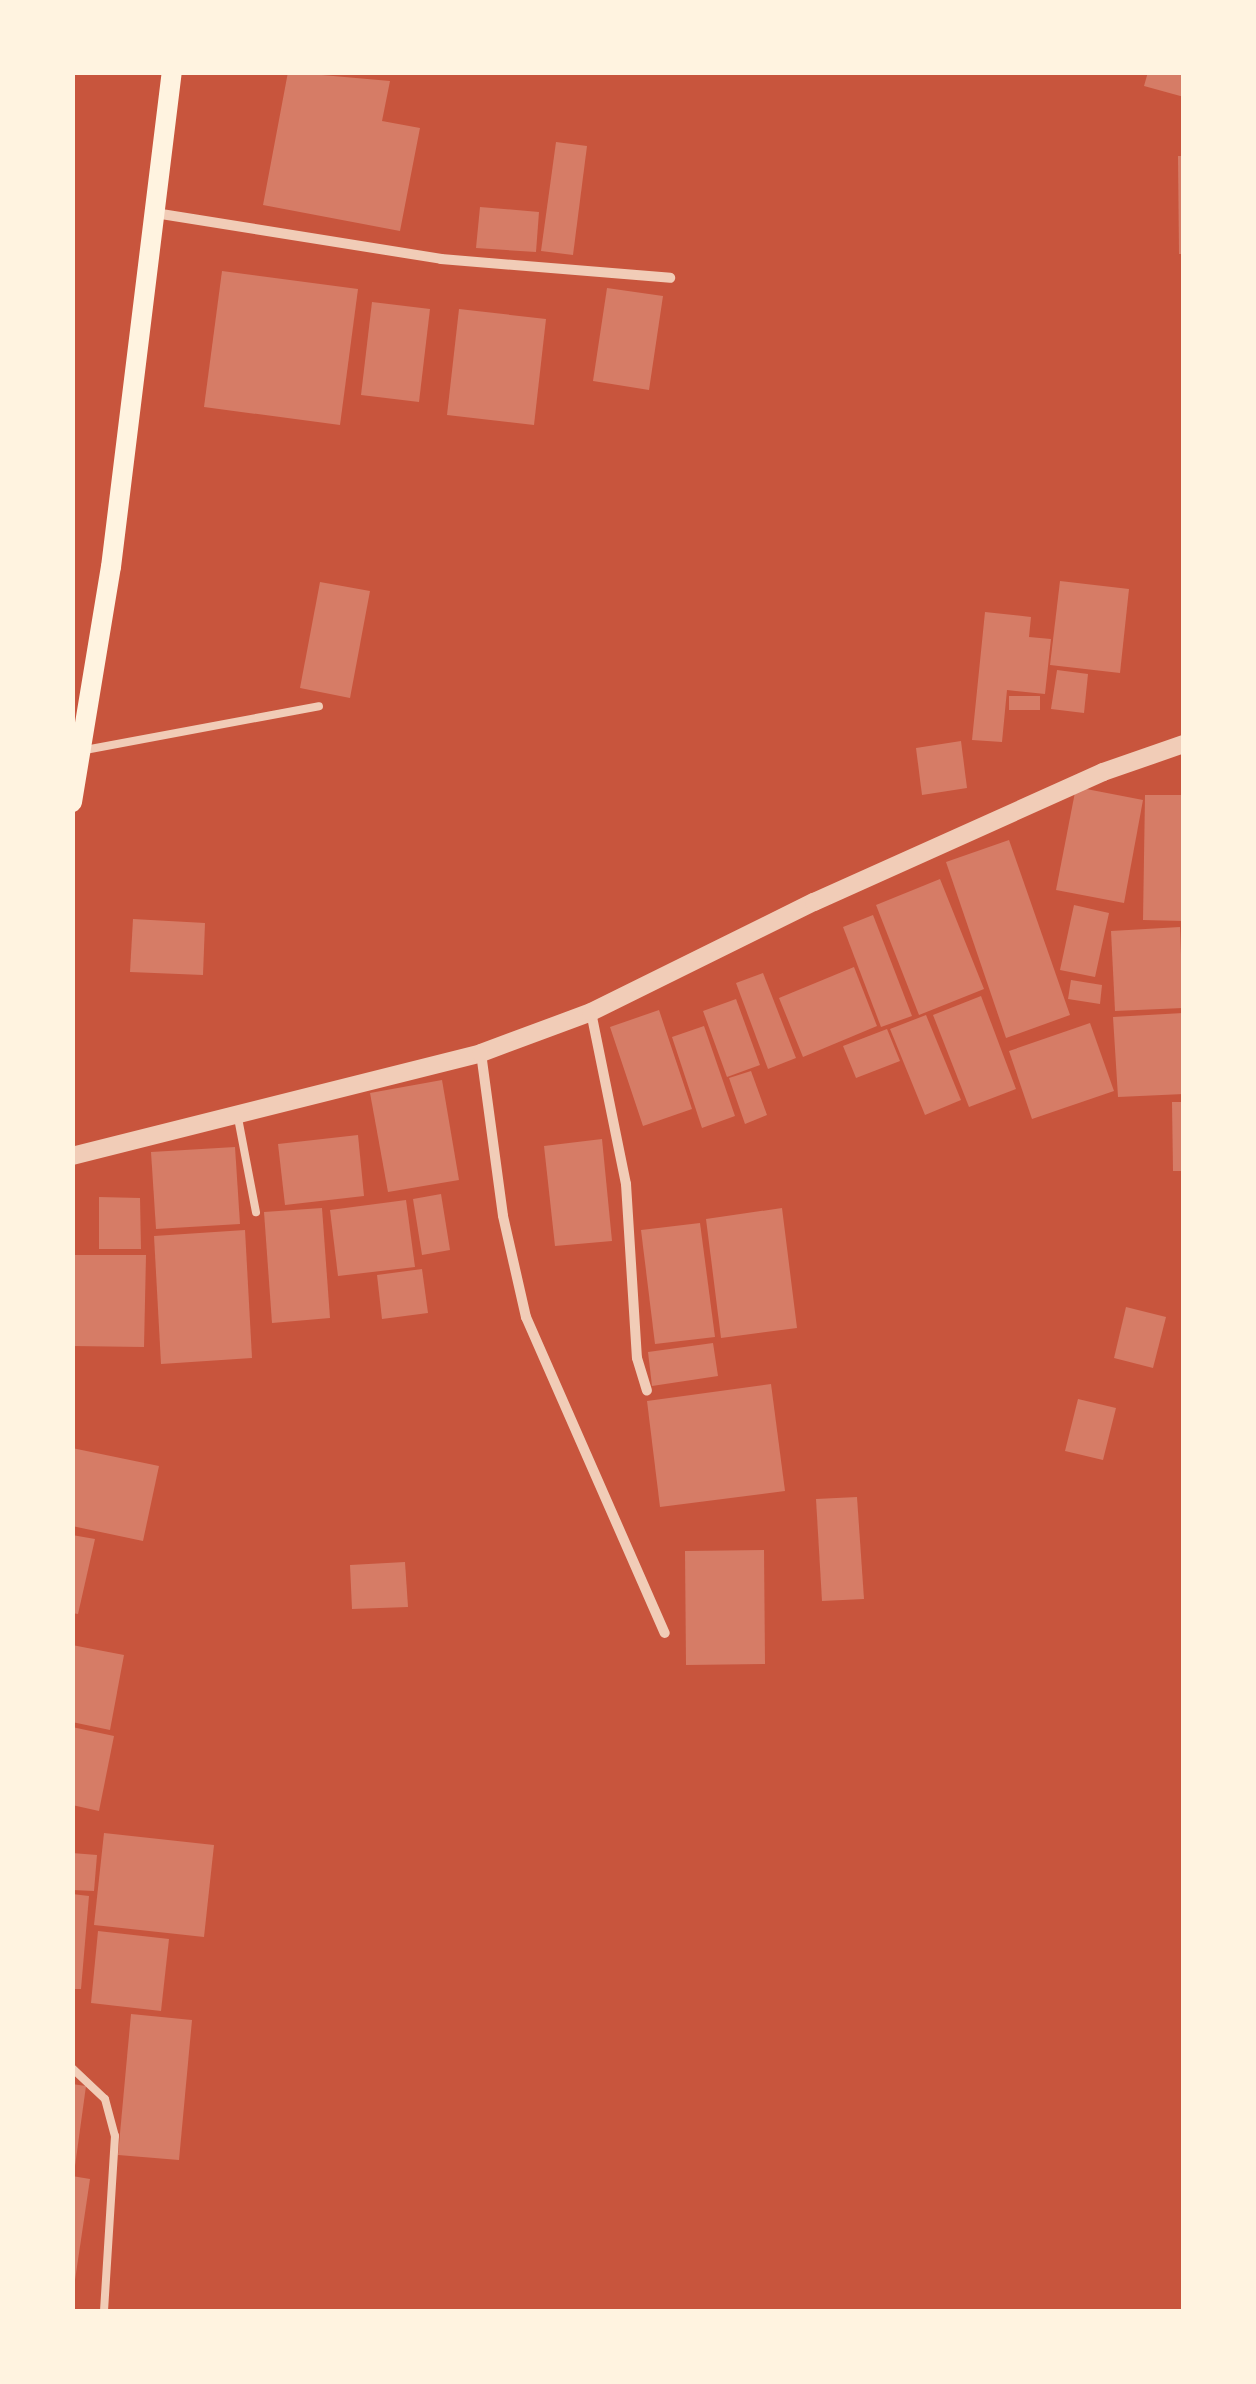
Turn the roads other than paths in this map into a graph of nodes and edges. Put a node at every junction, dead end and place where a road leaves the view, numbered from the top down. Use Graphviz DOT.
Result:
graph roads {
  1 [pos="172,72"];
  2 [pos="155,213"];
  3 [pos="670,278"];
  4 [pos="319,706"];
  5 [pos="1184,744"];
  6 [pos="80,751"];
  7 [pos="72,802"];
  8 [pos="590,1012"];
  9 [pos="481,1054"];
  10 [pos="238,1118"];
  11 [pos="72,1156"];
  12 [pos="256,1212"];
  13 [pos="647,1392"];
  14 [pos="665,1632"];
  15 [pos="72,2068"];
  16 [pos="104,2312"];
  1 -- 2 [label="main road"];
  2 -- 3 [label="street"];
  2 -- 6 [label="main road"];
  4 -- 6 [label="lane"];
  5 -- 8 [label="street"];
  6 -- 7 [label="main road"];
  8 -- 9 [label="street"];
  8 -- 13 [label="street"];
  9 -- 10 [label="street"];
  9 -- 14 [label="street"];
  10 -- 11 [label="street"];
  10 -- 12 [label="lane"];
  15 -- 16 [label="lane"];
}
